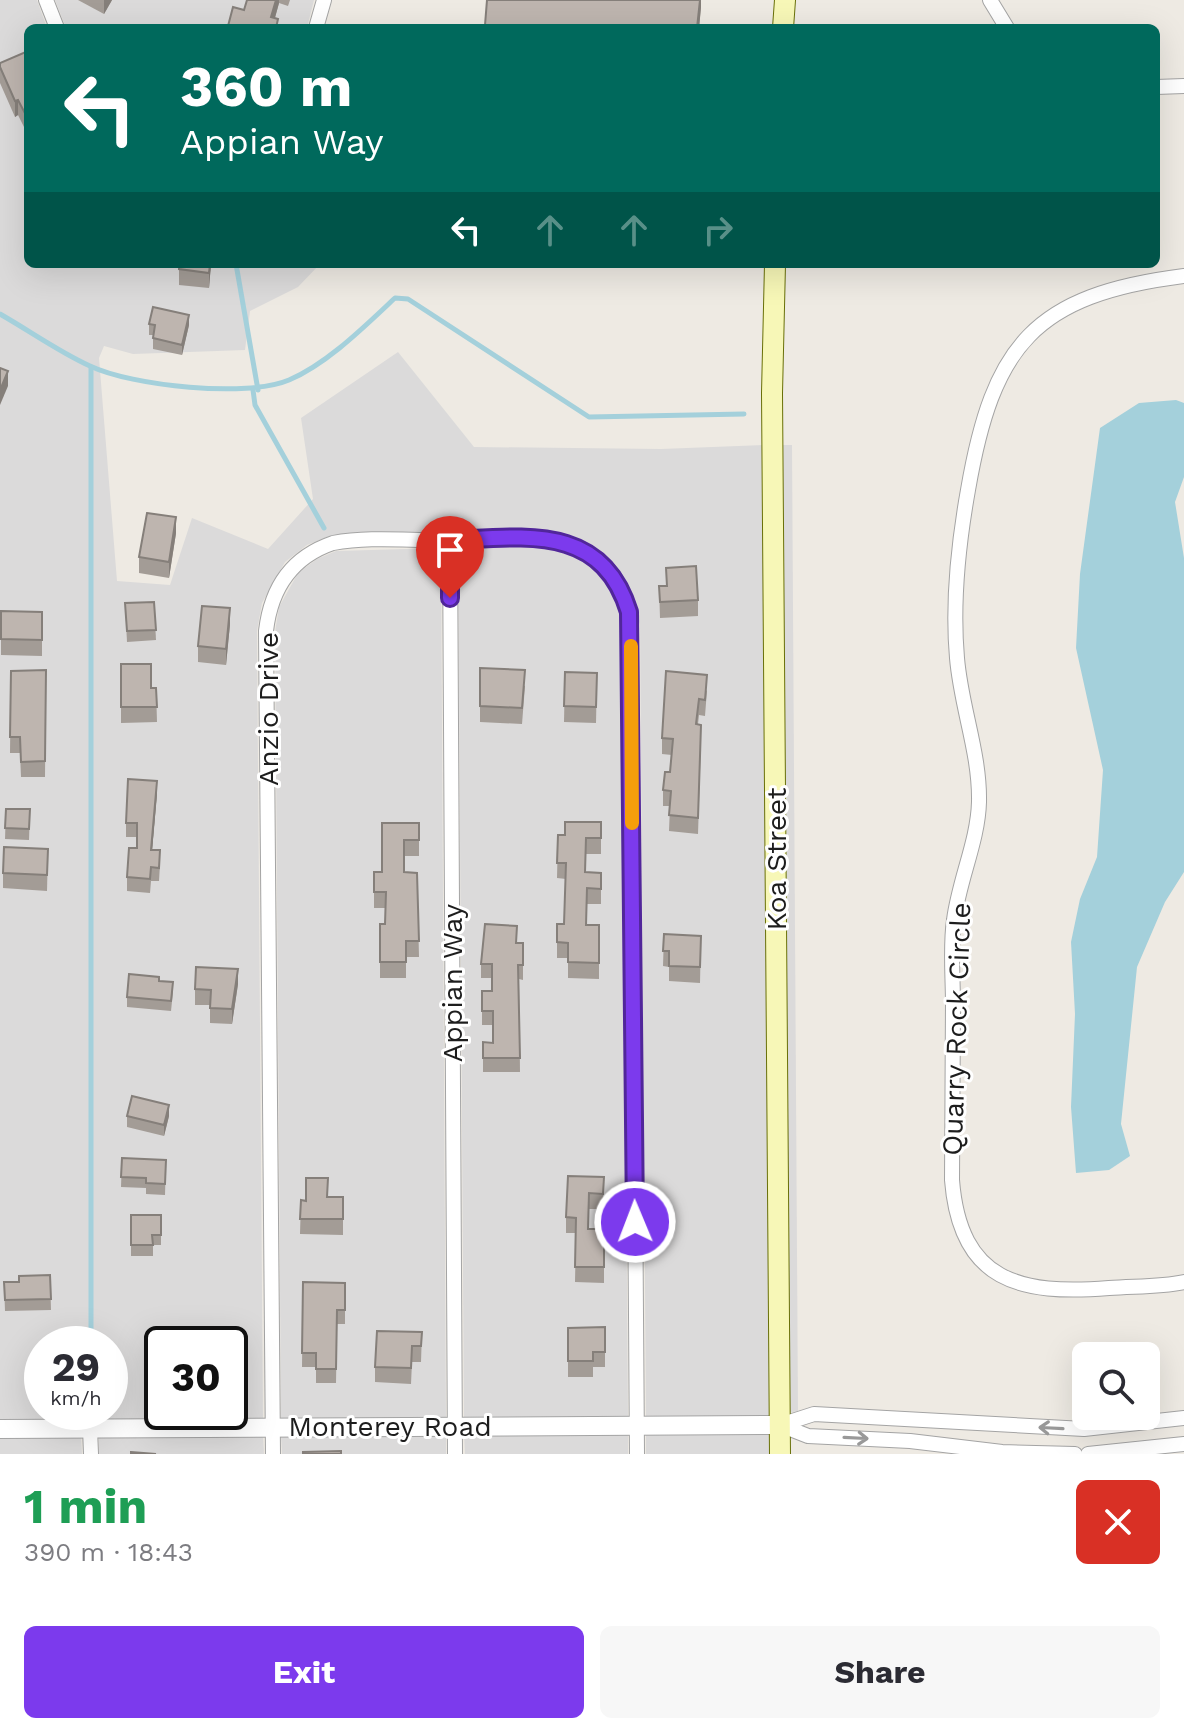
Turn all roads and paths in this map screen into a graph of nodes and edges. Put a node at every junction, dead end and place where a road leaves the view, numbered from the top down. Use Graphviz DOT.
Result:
graph roads {
  1 [pos="46,0"];
  2 [pos="324,0"];
  3 [pos="785,0"];
  4 [pos="990,0"];
  5 [pos="55,24"];
  6 [pos="317,24"];
  7 [pos="783,24"];
  8 [pos="1005,24"];
  9 [pos="1184,86"];
  10 [pos="1160,87"];
  11 [pos="775,268"];
  12 [pos="1184,276"];
  13 [pos="450,540"];
  14 [pos="1184,1282"];
  15 [pos="1184,1418"];
  16 [pos="455,1425"];
  17 [pos="637,1425"];
  18 [pos="780,1425"];
  19 [pos="272,1427"];
  20 [pos="128,1428"];
  21 [pos="0,1429"];
  22 [pos="24,1429"];
  23 [pos="90,1430"];
  24 [pos="1184,1444"];
  25 [pos="91,1454"];
  26 [pos="273,1454"];
  27 [pos="455,1454"];
  28 [pos="637,1454"];
  29 [pos="780,1454"];
  30 [pos="1075,1454"];
  31 [pos="1088,1454"];
  1 -- 5 [label="street"];
  2 -- 6 [label="street"];
  3 -- 7 [label="main road"];
  4 -- 8 [label="street"];
  9 -- 10 [label="street"];
  11 -- 18 [label="main road, Koa Street"];
  12 -- 14 [label="street, Quarry Rock Circle"];
  13 -- 16 [label="street, Appian Way"];
  13 -- 17 [label="street, Anzio Drive"];
  13 -- 19 [label="street, Anzio Drive"];
  15 -- 18 [label="street, one-way"];
  16 -- 17 [label="street, Monterey Road"];
  16 -- 19 [label="street, Monterey Road"];
  16 -- 27 [label="street, Appian Way"];
  17 -- 18 [label="street, Monterey Road"];
  17 -- 28 [label="street, Anzio Drive"];
  18 -- 29 [label="main road, Koa Street"];
  18 -- 30 [label="street, one-way"];
  19 -- 20 [label="street, Monterey Road"];
  19 -- 26 [label="street, Anzio Drive"];
  21 -- 22 [label="street, Monterey Road"];
  23 -- 25 [label="street"];
  24 -- 31 [label="street"];
}
